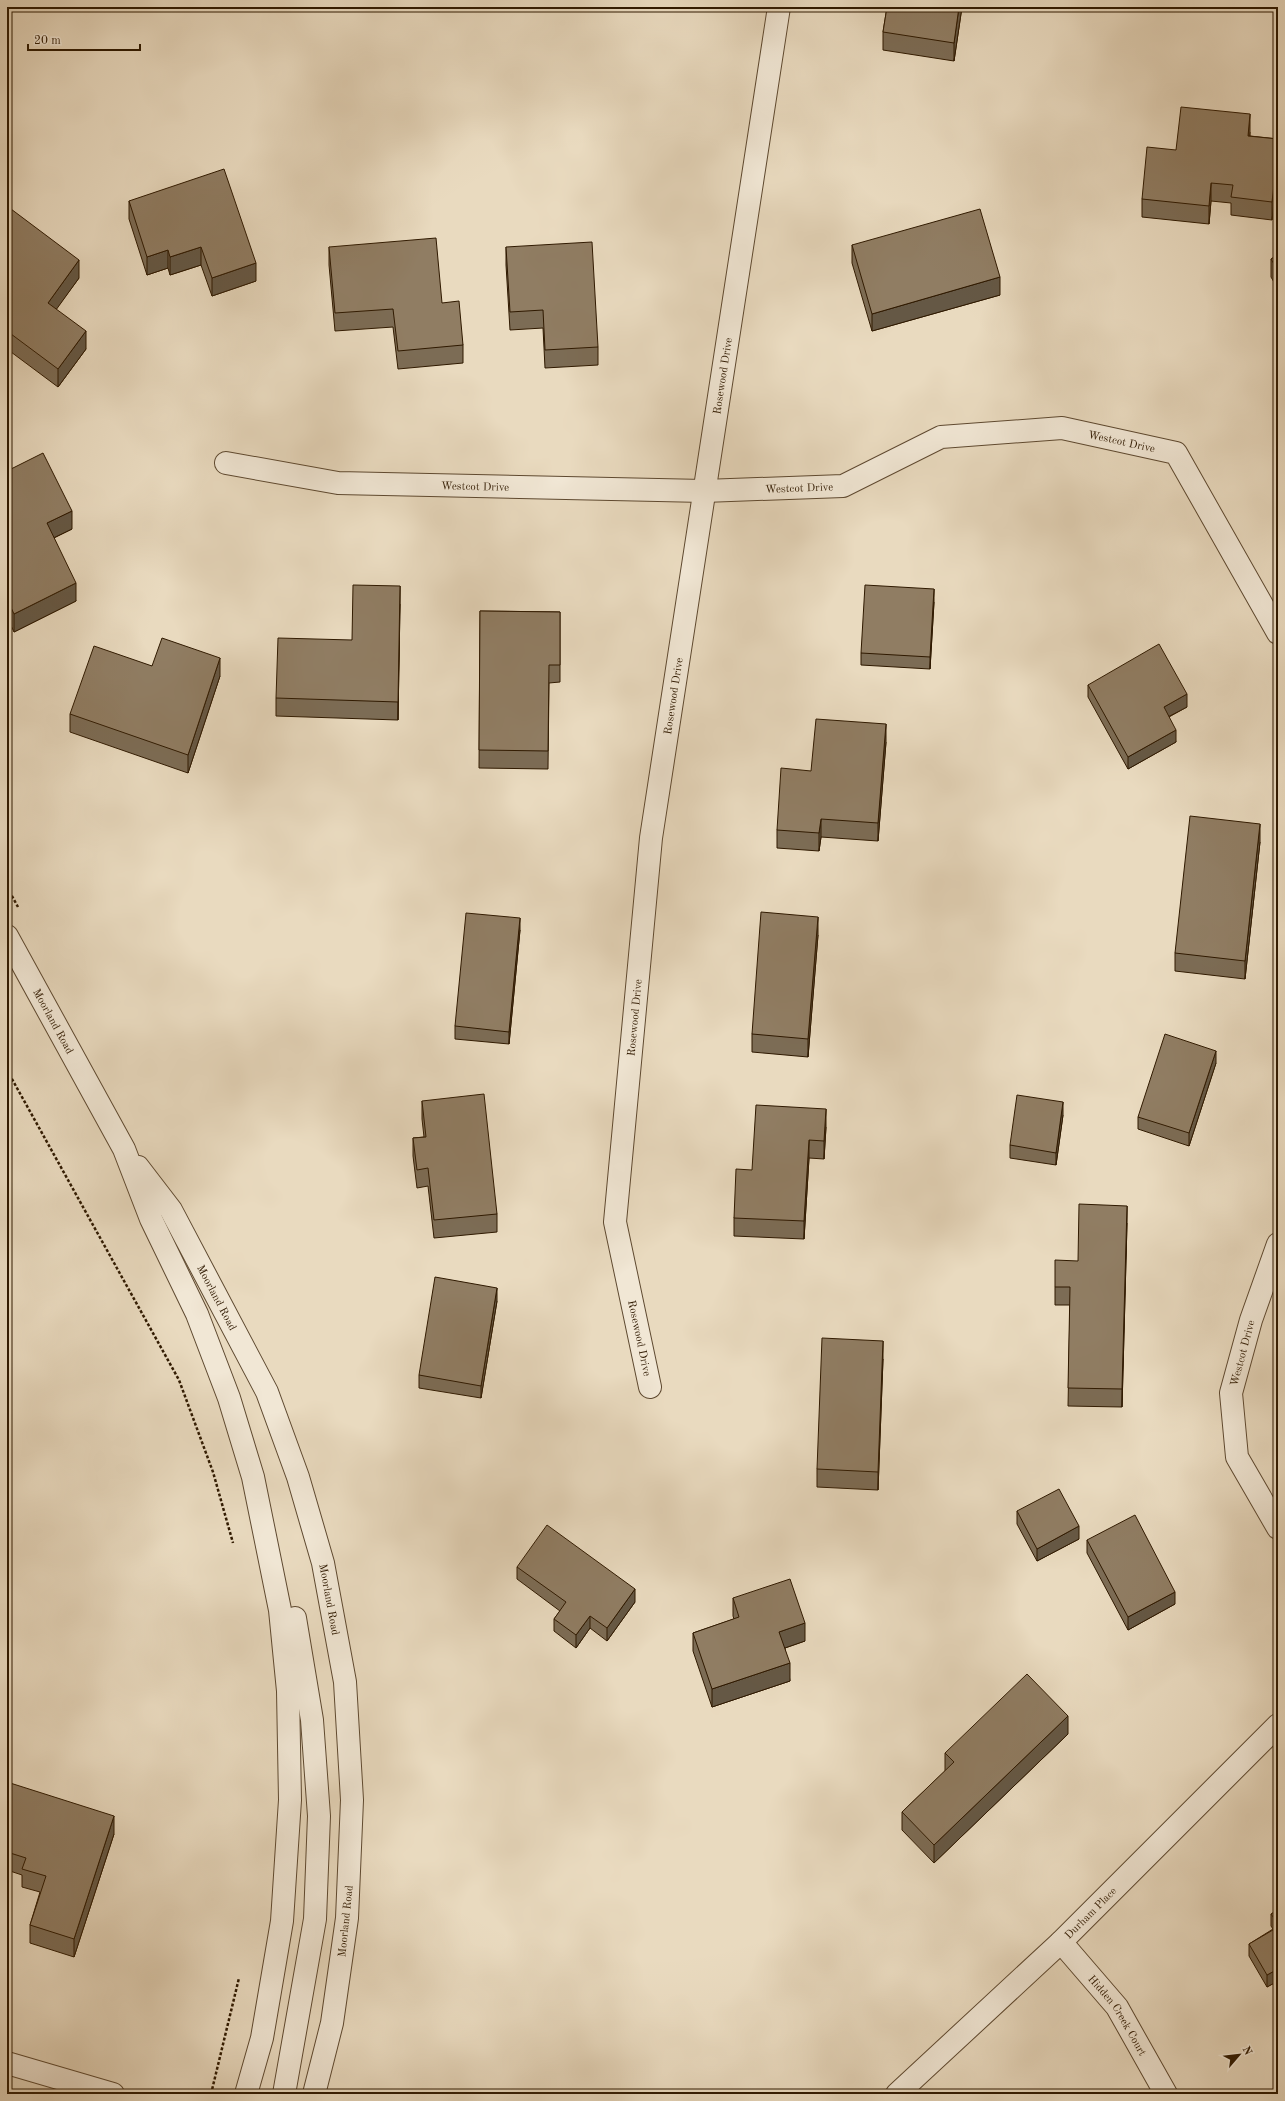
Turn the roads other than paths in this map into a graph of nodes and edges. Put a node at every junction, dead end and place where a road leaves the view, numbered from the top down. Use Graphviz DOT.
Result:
graph roads {
  1 [pos="779,7"];
  2 [pos="226,463"];
  3 [pos="704,491"];
  4 [pos="1278,633"];
  5 [pos="7,936"];
  6 [pos="124,1148"];
  7 [pos="1278,1244"];
  8 [pos="650,1387"];
  9 [pos="253,1477"];
  10 [pos="1278,1528"];
  11 [pos="1278,1725"];
  12 [pos="1061,1942"];
  13 [pos="7,2063"];
  14 [pos="113,2094"];
  15 [pos="246,2094"];
  16 [pos="284,2094"];
  17 [pos="314,2094"];
  18 [pos="897,2094"];
  19 [pos="1166,2094"];
  1 -- 3 [label="street, Rosewood Drive"];
  2 -- 3 [label="street, Westcot Drive"];
  3 -- 4 [label="street, Westcot Drive"];
  3 -- 8 [label="street, Rosewood Drive"];
  5 -- 6 [label="street, Moorland Road"];
  6 -- 9 [label="street, Moorland Road"];
  6 -- 17 [label="street, Moorland Road"];
  7 -- 10 [label="street, Westcot Drive"];
  9 -- 15 [label="street, Moorland Road"];
  9 -- 16 [label="street"];
  11 -- 12 [label="street, Durham Place"];
  12 -- 18 [label="street, Durham Place"];
  12 -- 19 [label="street, Hidden Creek Court"];
  13 -- 14 [label="street"];
}
